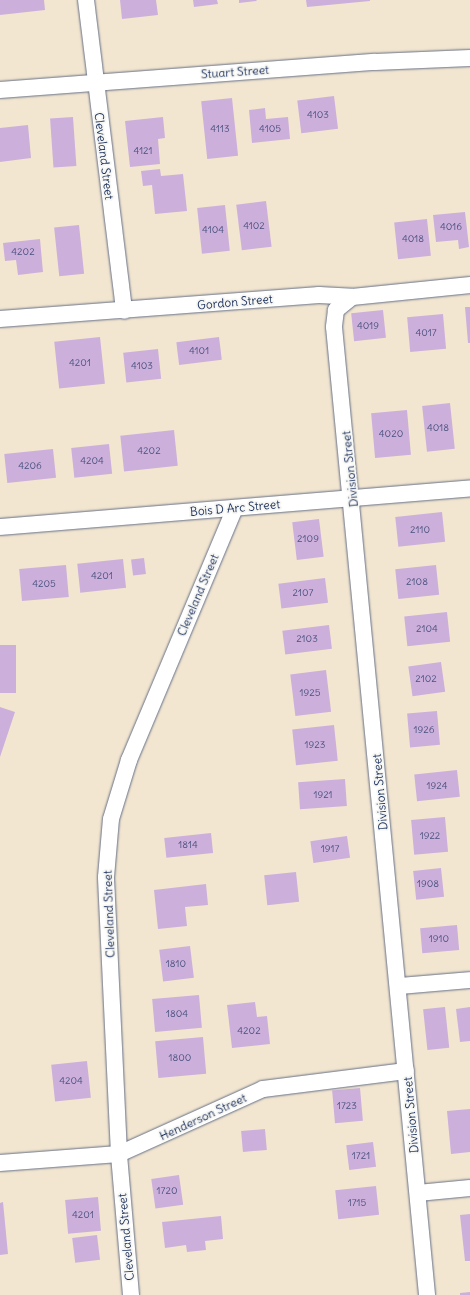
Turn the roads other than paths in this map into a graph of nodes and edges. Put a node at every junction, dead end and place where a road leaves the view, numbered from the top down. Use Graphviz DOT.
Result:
graph roads {
  1 [pos="86,0"];
  2 [pos="470,58"];
  3 [pos="94,82"];
  4 [pos="0,90"];
  5 [pos="470,285"];
  6 [pos="352,297"];
  7 [pos="124,311"];
  8 [pos="0,319"];
  9 [pos="470,488"];
  10 [pos="353,498"];
  11 [pos="235,508"];
  12 [pos="0,527"];
  13 [pos="470,980"];
  14 [pos="399,986"];
  15 [pos="406,1071"];
  16 [pos="119,1154"];
  17 [pos="0,1163"];
  18 [pos="470,1188"];
  19 [pos="418,1193"];
  20 [pos="131,1295"];
  21 [pos="427,1295"];
  1 -- 3 [label="street, Cleveland Street"];
  2 -- 3 [label="street, Stuart Street"];
  3 -- 4 [label="street, Stuart Street"];
  3 -- 7 [label="street, Cleveland Street"];
  5 -- 6 [label="street, Gordon Street"];
  6 -- 7 [label="street, Gordon Street"];
  6 -- 10 [label="street, Division Street"];
  7 -- 8 [label="street, Gordon Street"];
  9 -- 10 [label="street, Bois D Arc Street"];
  10 -- 11 [label="street, Bois D Arc Street"];
  10 -- 14 [label="street, Division Street"];
  11 -- 12 [label="street, Bois D Arc Street"];
  11 -- 16 [label="street, Cleveland Street"];
  13 -- 14 [label="street"];
  14 -- 15 [label="street, Division Street"];
  15 -- 16 [label="street, Henderson Street"];
  15 -- 19 [label="street, Division Street"];
  16 -- 17 [label="street, Henderson Street"];
  16 -- 20 [label="street, Cleveland Street"];
  18 -- 19 [label="street"];
  19 -- 21 [label="street, Division Street"];
}
